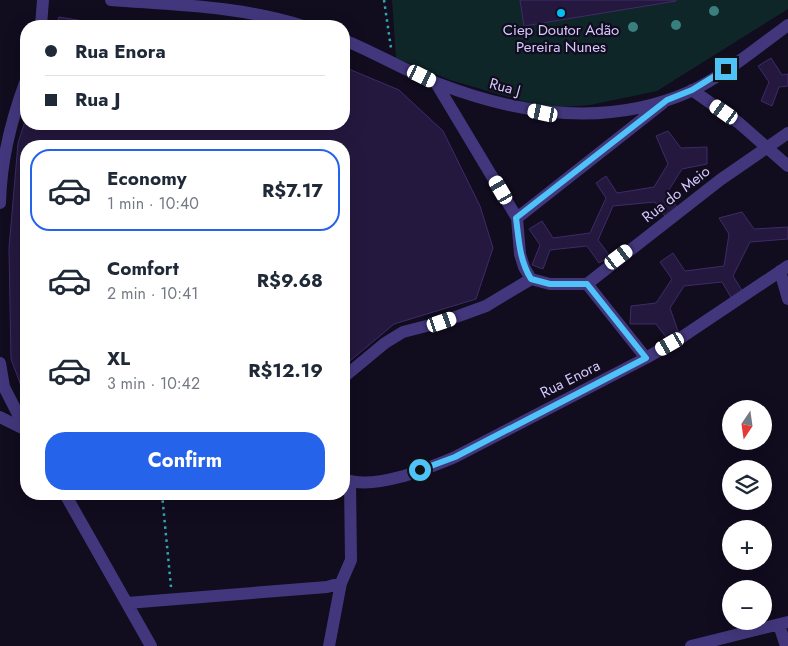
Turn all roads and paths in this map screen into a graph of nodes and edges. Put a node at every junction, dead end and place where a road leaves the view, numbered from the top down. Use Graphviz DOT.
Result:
graph roads {
  1 [pos="43,0"];
  2 [pos="111,0"];
  3 [pos="384,0"];
  4 [pos="41,20"];
  5 [pos="281,20"];
  6 [pos="788,25"];
  7 [pos="350,43"];
  8 [pos="393,62"];
  9 [pos="436,83"];
  10 [pos="692,90"];
  11 [pos="20,95"];
  12 [pos="667,100"];
  13 [pos="788,133"];
  14 [pos="769,147"];
  15 [pos="788,166"];
  16 [pos="0,203"];
  17 [pos="516,218"];
  18 [pos="784,269"];
  19 [pos="531,279"];
  20 [pos="587,284"];
  21 [pos="788,300"];
  22 [pos="646,358"];
  23 [pos="0,363"];
  24 [pos="350,372"];
  25 [pos="2,388"];
  26 [pos="0,417"];
  27 [pos="20,420"];
  28 [pos="20,427"];
  29 [pos="350,480"];
  30 [pos="68,500"];
  31 [pos="163,500"];
  32 [pos="348,500"];
  33 [pos="341,583"];
  34 [pos="173,599"];
  35 [pos="127,603"];
  36 [pos="783,623"];
  37 [pos="714,644"];
  38 [pos="152,646"];
  39 [pos="329,646"];
  40 [pos="691,646"];
  41 [pos="786,646"];
  1 -- 4 [label="street"];
  2 -- 5 [label="street"];
  3 -- 8 [label="path"];
  6 -- 10 [label="street, Rua J"];
  7 -- 8 [label="street, Rua J"];
  8 -- 9 [label="street, Rua J"];
  9 -- 12 [label="street, Rua J"];
  9 -- 17 [label="street"];
  10 -- 12 [label="street, Rua J"];
  10 -- 14 [label="street"];
  11 -- 16 [label="street"];
  12 -- 17 [label="street, Rua J"];
  13 -- 14 [label="street, Rua do Meio"];
  14 -- 15 [label="street"];
  14 -- 20 [label="street, Rua do Meio"];
  17 -- 19 [label="street"];
  18 -- 21 [label="street"];
  18 -- 22 [label="street, Rua Enora"];
  19 -- 20 [label="street"];
  19 -- 24 [label="street"];
  20 -- 22 [label="street"];
  22 -- 29 [label="street, Rua Enora"];
  23 -- 25 [label="street"];
  25 -- 27 [label="street"];
  26 -- 28 [label="street"];
  30 -- 35 [label="street"];
  31 -- 34 [label="path"];
  32 -- 33 [label="street"];
  33 -- 34 [label="street"];
  33 -- 39 [label="street"];
  34 -- 35 [label="street"];
  35 -- 38 [label="street"];
  36 -- 37 [label="street"];
  36 -- 41 [label="street"];
  37 -- 40 [label="street"];
}
